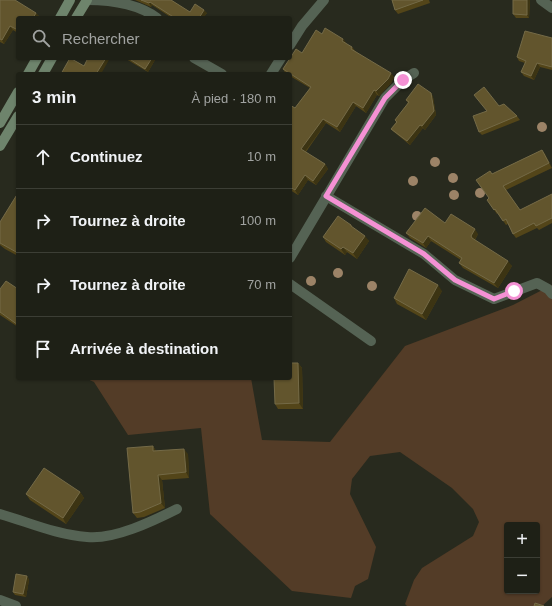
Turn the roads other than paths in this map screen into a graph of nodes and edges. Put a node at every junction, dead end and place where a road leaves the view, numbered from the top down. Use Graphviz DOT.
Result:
graph roads {
  1 [pos="70,0"];
  2 [pos="87,0"];
  3 [pos="324,0"];
  4 [pos="541,0"];
  5 [pos="552,8"];
  6 [pos="61,16"];
  7 [pos="77,16"];
  8 [pos="153,16"];
  9 [pos="292,42"];
  10 [pos="37,60"];
  11 [pos="51,60"];
  12 [pos="198,60"];
  13 [pos="280,60"];
  14 [pos="29,72"];
  15 [pos="44,72"];
  16 [pos="218,72"];
  17 [pos="272,72"];
  18 [pos="414,73"];
  19 [pos="14,109"];
  20 [pos="16,119"];
  21 [pos="0,123"];
  22 [pos="0,146"];
  23 [pos="326,196"];
  24 [pos="292,255"];
  25 [pos="292,285"];
  26 [pos="552,294"];
  27 [pos="371,341"];
  28 [pos="177,509"];
  29 [pos="0,514"];
  30 [pos="0,600"];
  31 [pos="16,606"];
  1 -- 6 [label="main road"];
  2 -- 7 [label="main road"];
  2 -- 8 [label="street"];
  3 -- 9 [label="street"];
  4 -- 5 [label="street"];
  10 -- 14 [label="main road"];
  11 -- 15 [label="main road"];
  12 -- 16 [label="street"];
  13 -- 17 [label="street"];
  18 -- 23 [label="street"];
  19 -- 21 [label="main road"];
  20 -- 22 [label="main road"];
  23 -- 24 [label="street"];
  23 -- 26 [label="street"];
  25 -- 27 [label="street"];
  28 -- 29 [label="street"];
  30 -- 31 [label="street"];
}
